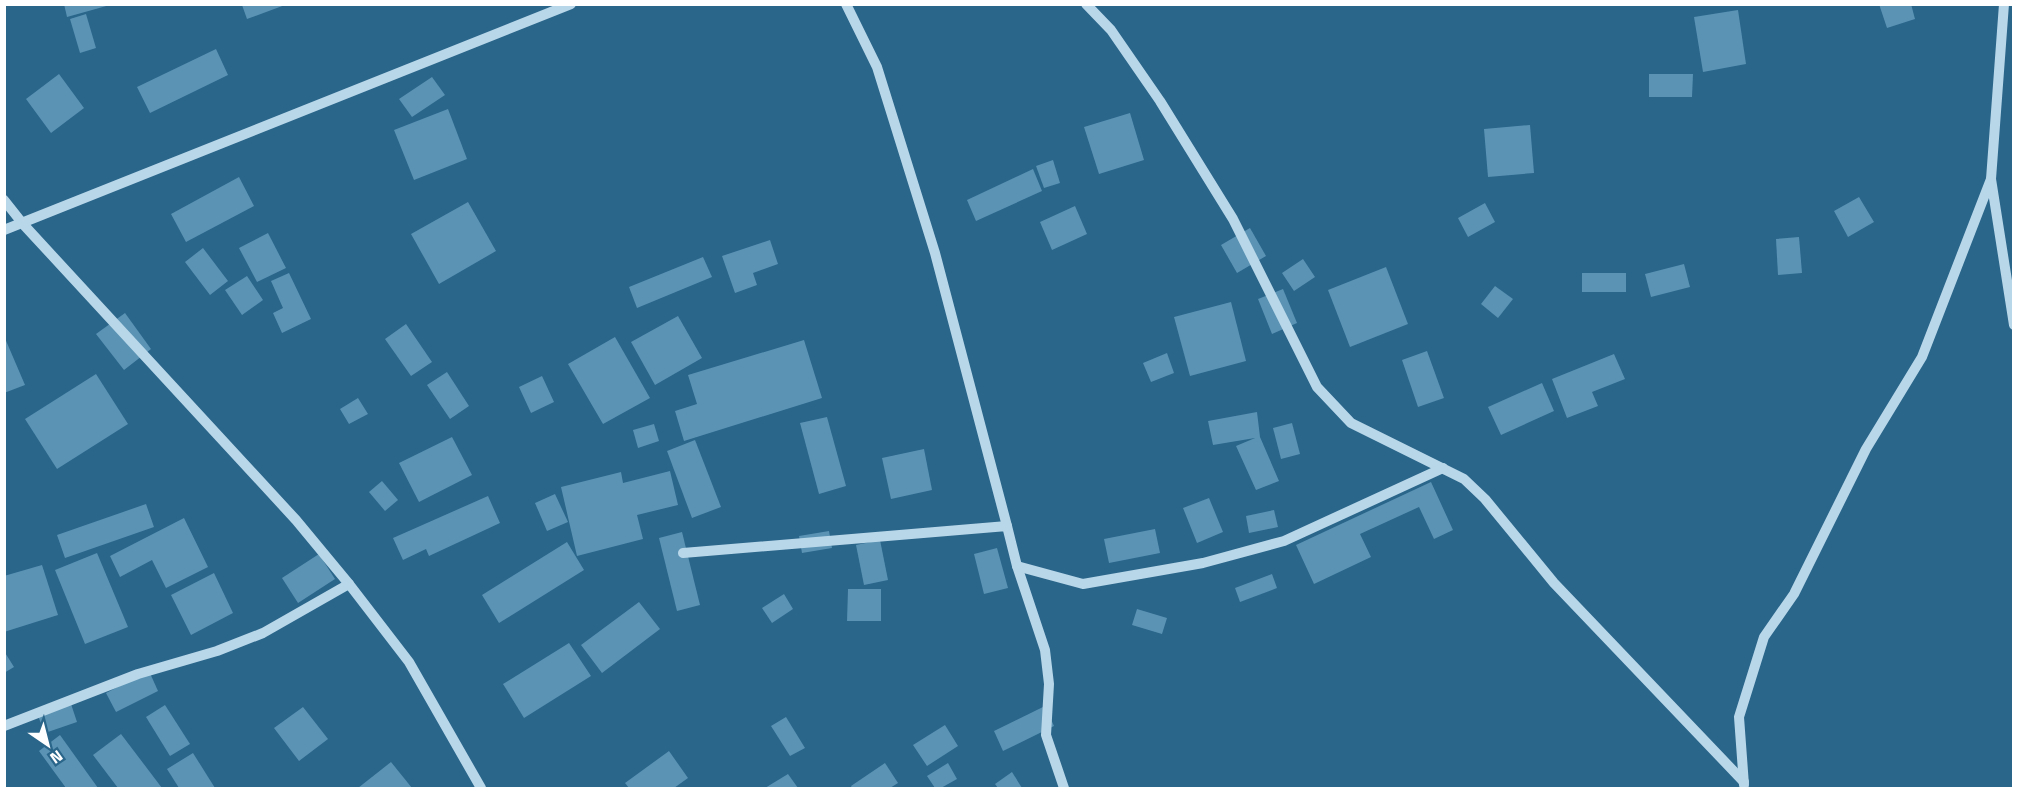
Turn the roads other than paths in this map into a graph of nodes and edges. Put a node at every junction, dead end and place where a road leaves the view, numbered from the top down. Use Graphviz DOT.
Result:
graph roads {
  1 [pos="571,4"];
  2 [pos="846,4"];
  3 [pos="1086,4"];
  4 [pos="2004,4"];
  5 [pos="1991,179"];
  6 [pos="4,200"];
  7 [pos="23,224"];
  8 [pos="4,230"];
  9 [pos="2013,321"];
  10 [pos="1443,468"];
  11 [pos="1007,526"];
  12 [pos="683,553"];
  13 [pos="1017,566"];
  14 [pos="349,584"];
  15 [pos="4,726"];
  16 [pos="1744,785"];
  17 [pos="481,789"];
  18 [pos="1064,789"];
  1 -- 7 [label="street"];
  2 -- 11 [label="street"];
  3 -- 10 [label="street"];
  4 -- 5 [label="street"];
  5 -- 9 [label="street"];
  5 -- 16 [label="street"];
  6 -- 7 [label="street"];
  7 -- 8 [label="street"];
  7 -- 14 [label="street"];
  10 -- 13 [label="street"];
  10 -- 16 [label="street"];
  11 -- 12 [label="street"];
  11 -- 13 [label="street"];
  13 -- 18 [label="street"];
  14 -- 15 [label="street"];
  14 -- 17 [label="street"];
}
